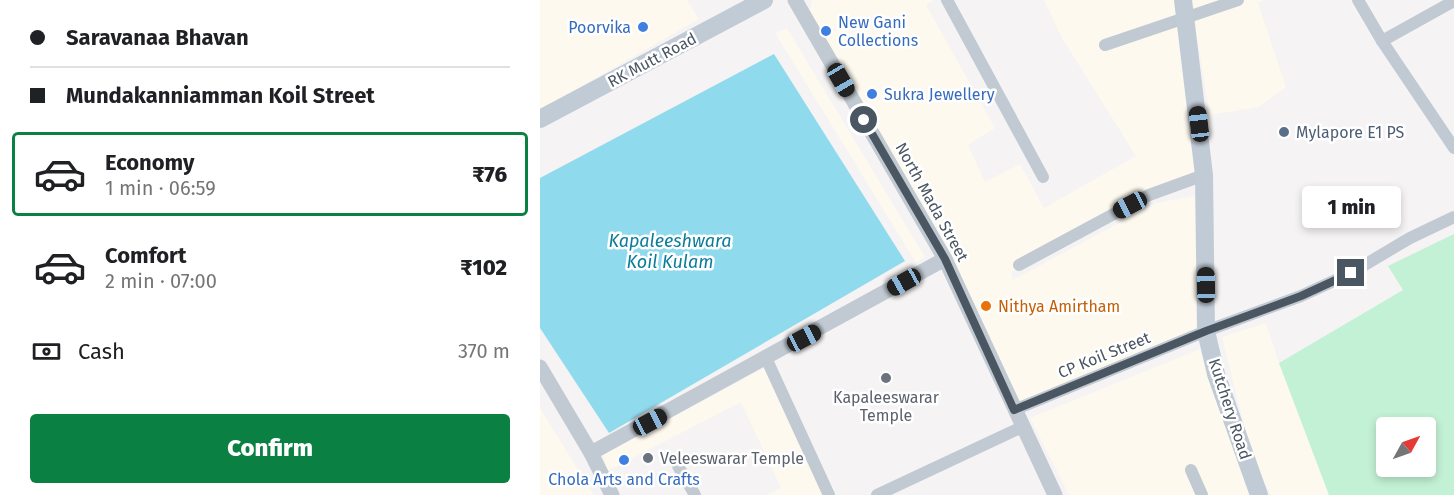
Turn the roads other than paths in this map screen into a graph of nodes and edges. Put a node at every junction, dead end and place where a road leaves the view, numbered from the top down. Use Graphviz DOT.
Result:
graph roads {
  1 [pos="764,0"];
  2 [pos="795,0"];
  3 [pos="947,0"];
  4 [pos="1238,0"];
  5 [pos="1362,1"];
  6 [pos="1454,1"];
  7 [pos="1185,8"];
  8 [pos="1382,41"];
  9 [pos="1105,45"];
  10 [pos="540,119"];
  11 [pos="1454,148"];
  12 [pos="1204,175"];
  13 [pos="1044,177"];
  14 [pos="1454,217"];
  15 [pos="945,259"];
  16 [pos="1019,265"];
  17 [pos="1206,331"];
  18 [pos="766,358"];
  19 [pos="540,367"];
  20 [pos="1014,410"];
  21 [pos="1022,427"];
  22 [pos="591,453"];
  23 [pos="678,466"];
  24 [pos="1191,470"];
  25 [pos="905,490"];
  26 [pos="612,495"];
  27 [pos="695,495"];
  28 [pos="829,495"];
  29 [pos="877,495"];
  30 [pos="1055,495"];
  31 [pos="1202,495"];
  32 [pos="1259,495"];
  1 -- 10 [label="main road, RK Mutt Road"];
  2 -- 15 [label="street, North Mada Street"];
  3 -- 13 [label="street"];
  4 -- 7 [label="street"];
  5 -- 8 [label="street"];
  6 -- 8 [label="street"];
  7 -- 9 [label="street"];
  7 -- 12 [label="main road, Kutchery Road"];
  8 -- 11 [label="street"];
  12 -- 16 [label="street"];
  12 -- 17 [label="main road, Kutchery Road"];
  14 -- 17 [label="street, CP Koil Street"];
  15 -- 18 [label="street"];
  15 -- 20 [label="street, North Mada Street"];
  17 -- 20 [label="street, CP Koil Street"];
  17 -- 32 [label="main road, Kutchery Road"];
  18 -- 22 [label="street"];
  18 -- 28 [label="street"];
  19 -- 22 [label="street"];
  20 -- 21 [label="street, North Mada Street"];
  21 -- 25 [label="street"];
  21 -- 30 [label="street, North Mada Street"];
  22 -- 26 [label="street"];
  23 -- 27 [label="street"];
  24 -- 31 [label="street"];
  25 -- 29 [label="street"];
}
